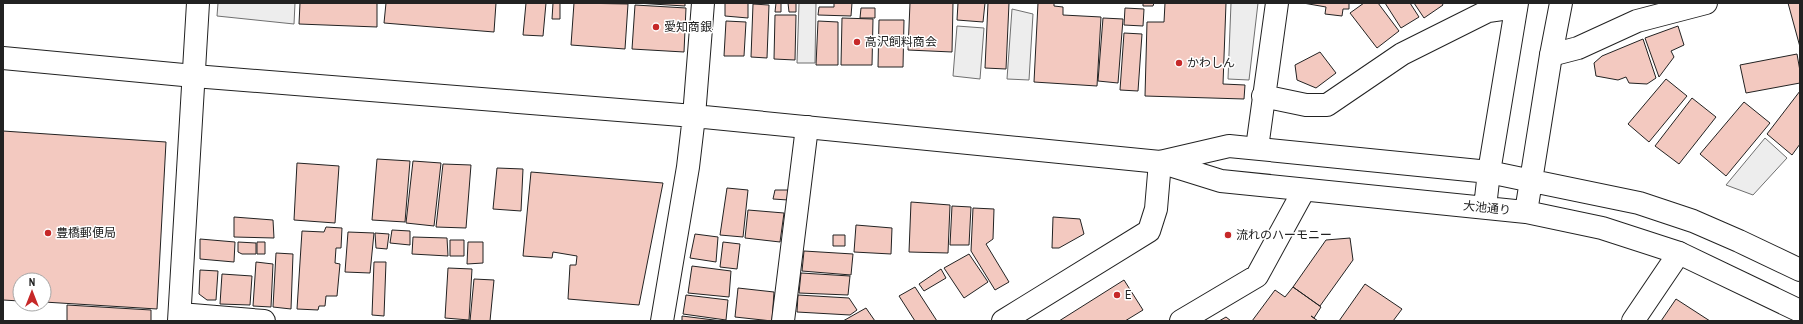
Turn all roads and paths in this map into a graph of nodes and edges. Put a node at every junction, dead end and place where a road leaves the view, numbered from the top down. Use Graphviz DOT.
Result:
graph roads {
  1 [pos="198,3"];
  2 [pos="703,3"];
  3 [pos="1277,3"];
  4 [pos="1561,3"];
  5 [pos="1706,3"];
  6 [pos="1516,5"];
  7 [pos="1551,55"];
  8 [pos="3,58"];
  9 [pos="194,76"];
  10 [pos="1263,96"];
  11 [pos="694,116"];
  12 [pos="807,127"];
  13 [pos="1257,148"];
  14 [pos="1160,162"];
  15 [pos="1489,172"];
  16 [pos="1532,180"];
  17 [pos="1304,190"];
  18 [pos="1485,207"];
  19 [pos="1526,212"];
  20 [pos="1679,253"];
  21 [pos="1800,270"];
  22 [pos="1800,311"];
  23 [pos="179,318"];
  24 [pos="264,321"];
  25 [pos="662,321"];
  26 [pos="783,321"];
  27 [pos="1003,321"];
  28 [pos="1181,321"];
  29 [pos="1633,321"];
  1 -- 9 [label="street"];
  2 -- 11 [label="street"];
  3 -- 10 [label="street"];
  4 -- 7 [label="street"];
  5 -- 7 [label="street"];
  6 -- 10 [label="street"];
  6 -- 15 [label="street"];
  7 -- 16 [label="street"];
  8 -- 9 [label="street"];
  9 -- 11 [label="street"];
  9 -- 23 [label="street"];
  10 -- 13 [label="street"];
  11 -- 12 [label="street"];
  11 -- 25 [label="street"];
  12 -- 14 [label="street"];
  12 -- 26 [label="street"];
  13 -- 14 [label="street"];
  13 -- 15 [label="street"];
  14 -- 17 [label="street, 大池通り"];
  14 -- 27 [label="street"];
  15 -- 16 [label="street"];
  15 -- 18 [label="street"];
  16 -- 19 [label="street"];
  16 -- 21 [label="street"];
  17 -- 18 [label="street, 大池通り"];
  17 -- 28 [label="street"];
  18 -- 19 [label="street, 大池通り"];
  19 -- 20 [label="street, 大池通り"];
  20 -- 22 [label="street, 大池通り"];
  20 -- 29 [label="street"];
  23 -- 24 [label="street"];
}
